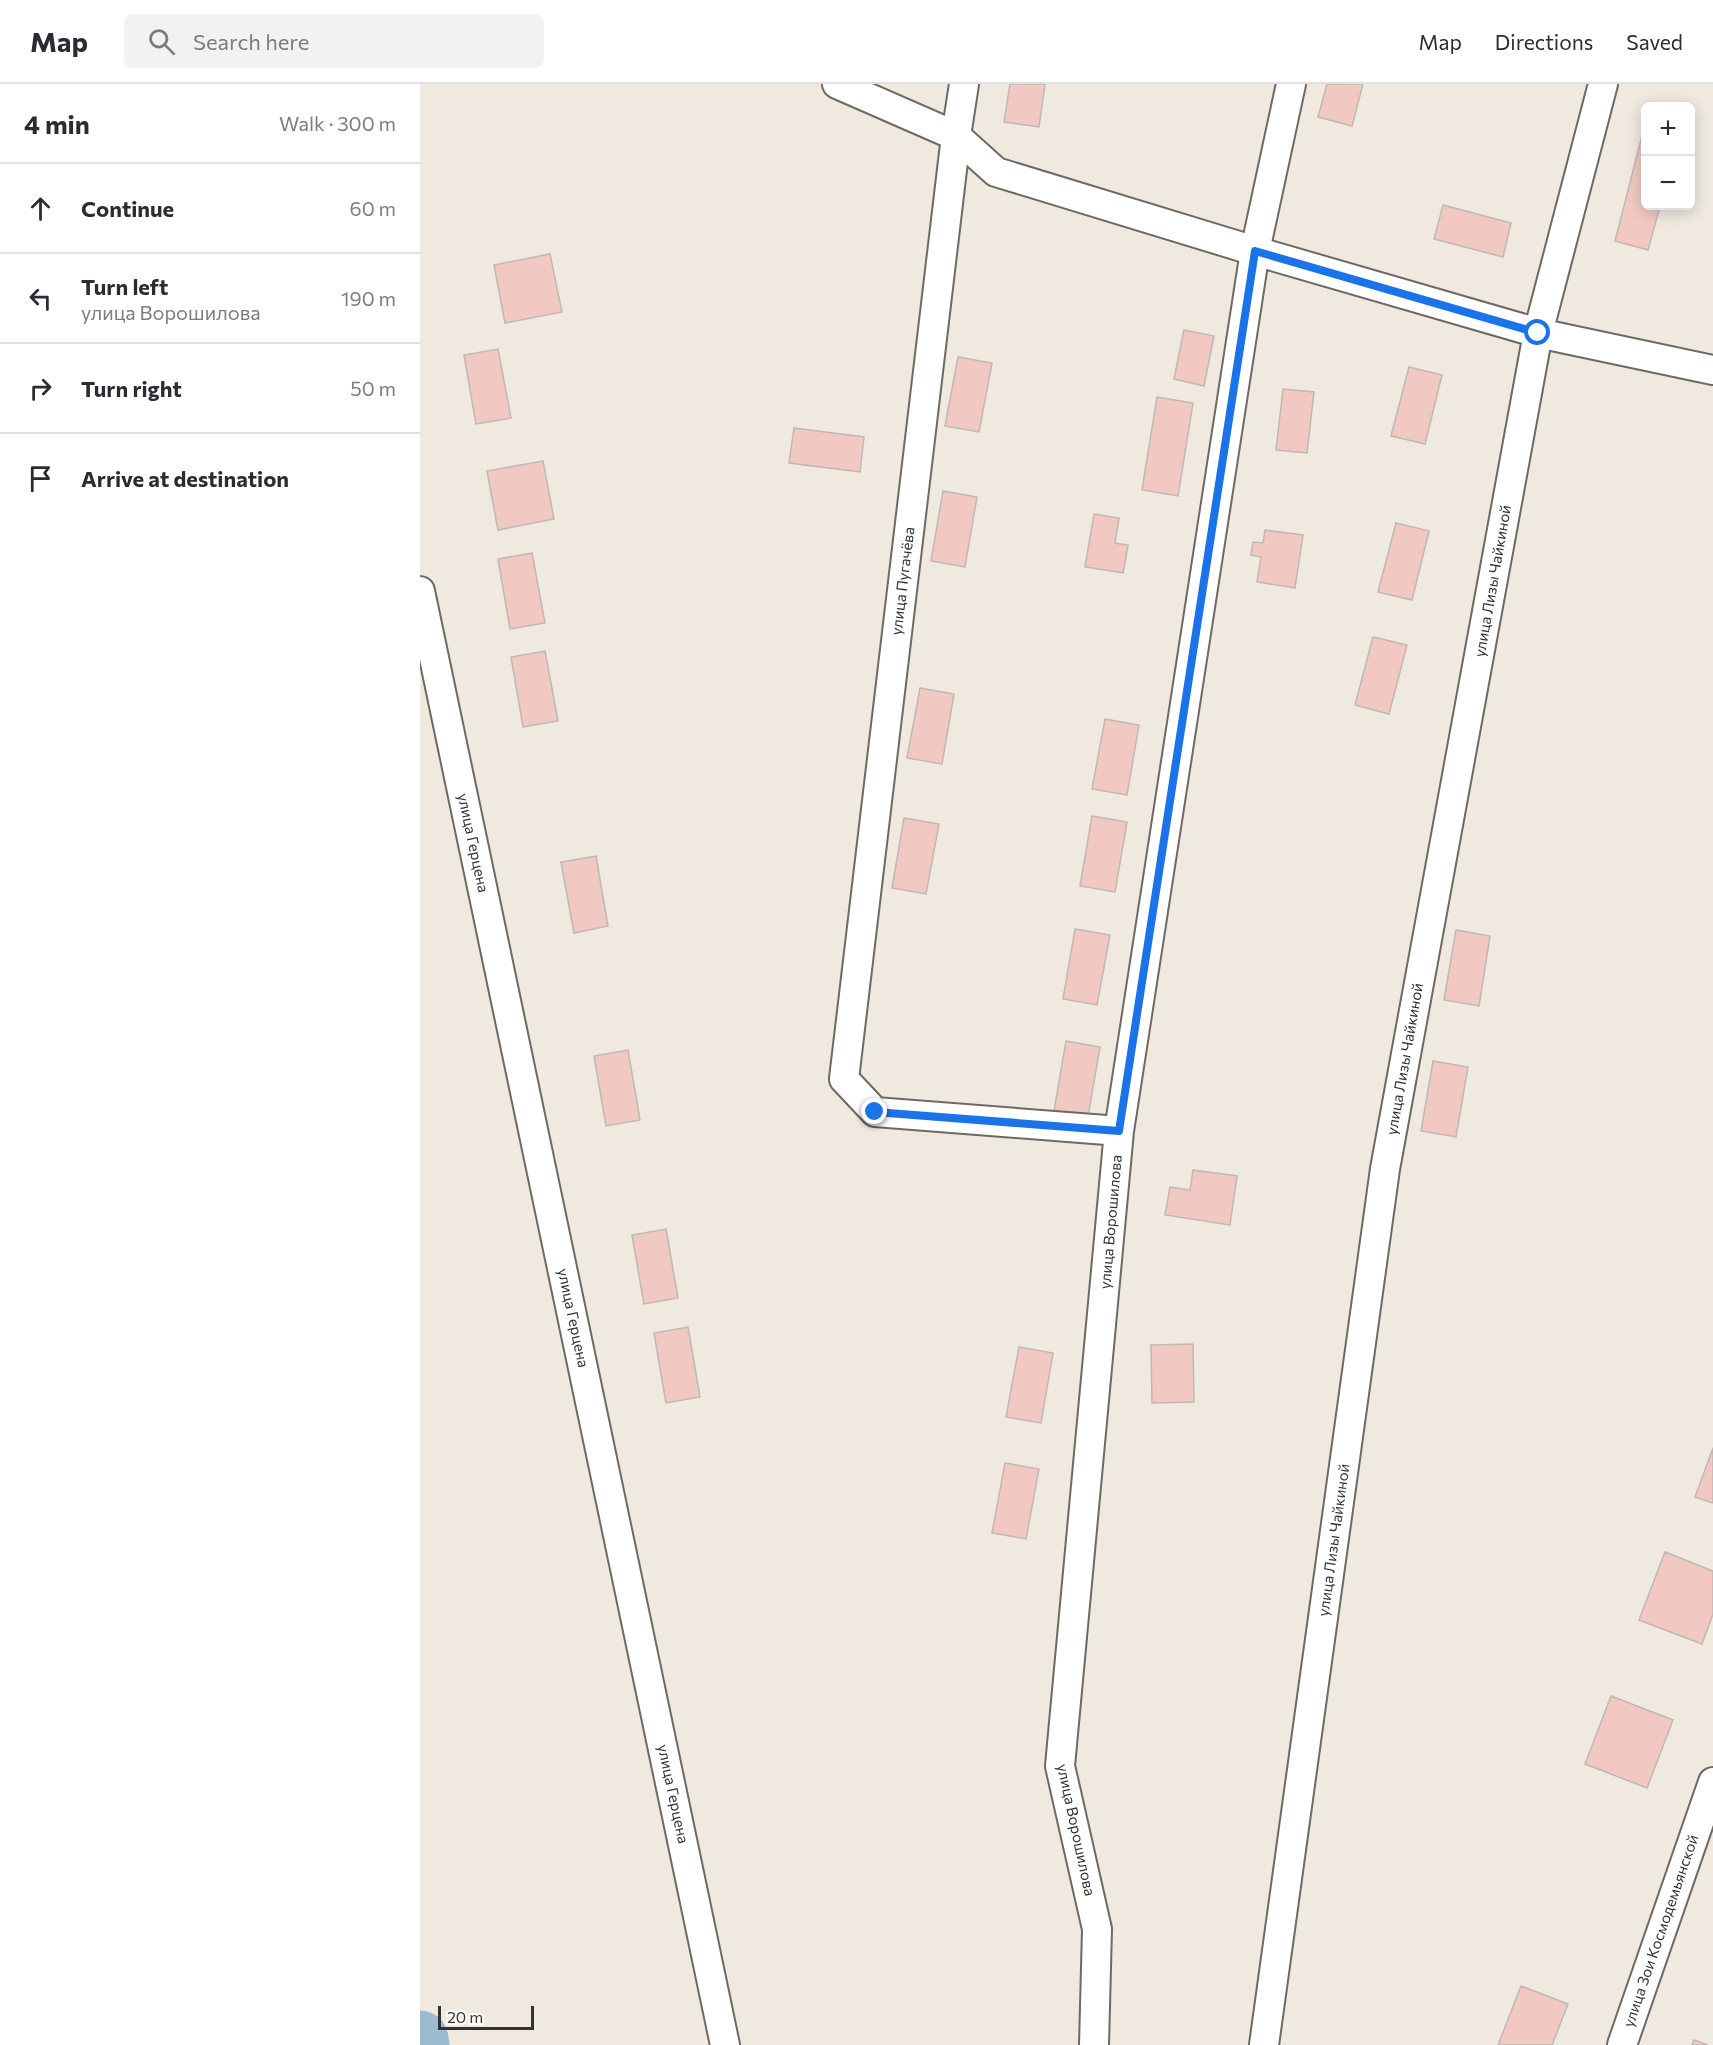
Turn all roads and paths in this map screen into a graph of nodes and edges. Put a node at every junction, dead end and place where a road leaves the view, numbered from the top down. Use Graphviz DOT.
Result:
graph roads {
  1 [pos="837,84"];
  2 [pos="964,84"];
  3 [pos="1291,84"];
  4 [pos="1603,84"];
  5 [pos="956,136"];
  6 [pos="1255,251"];
  7 [pos="1538,333"];
  8 [pos="1713,370"];
  9 [pos="420,591"];
  10 [pos="1119,1131"];
  11 [pos="1713,1782"];
  12 [pos="725,2045"];
  13 [pos="1094,2045"];
  14 [pos="1264,2045"];
  15 [pos="1622,2045"];
  1 -- 5 [label="street"];
  2 -- 5 [label="street, улица Пугачёва"];
  3 -- 6 [label="street, улица Ворошилова"];
  4 -- 7 [label="street, улица Лизы Чайкиной"];
  5 -- 6 [label="street"];
  5 -- 10 [label="street, улица Пугачёва"];
  6 -- 7 [label="street"];
  6 -- 10 [label="street, улица Ворошилова"];
  7 -- 8 [label="street"];
  7 -- 14 [label="street, улица Лизы Чайкиной"];
  9 -- 12 [label="street, улица Герцена"];
  10 -- 13 [label="street, улица Ворошилова"];
  11 -- 15 [label="street, улица Зои Космодемьянской"];
}
